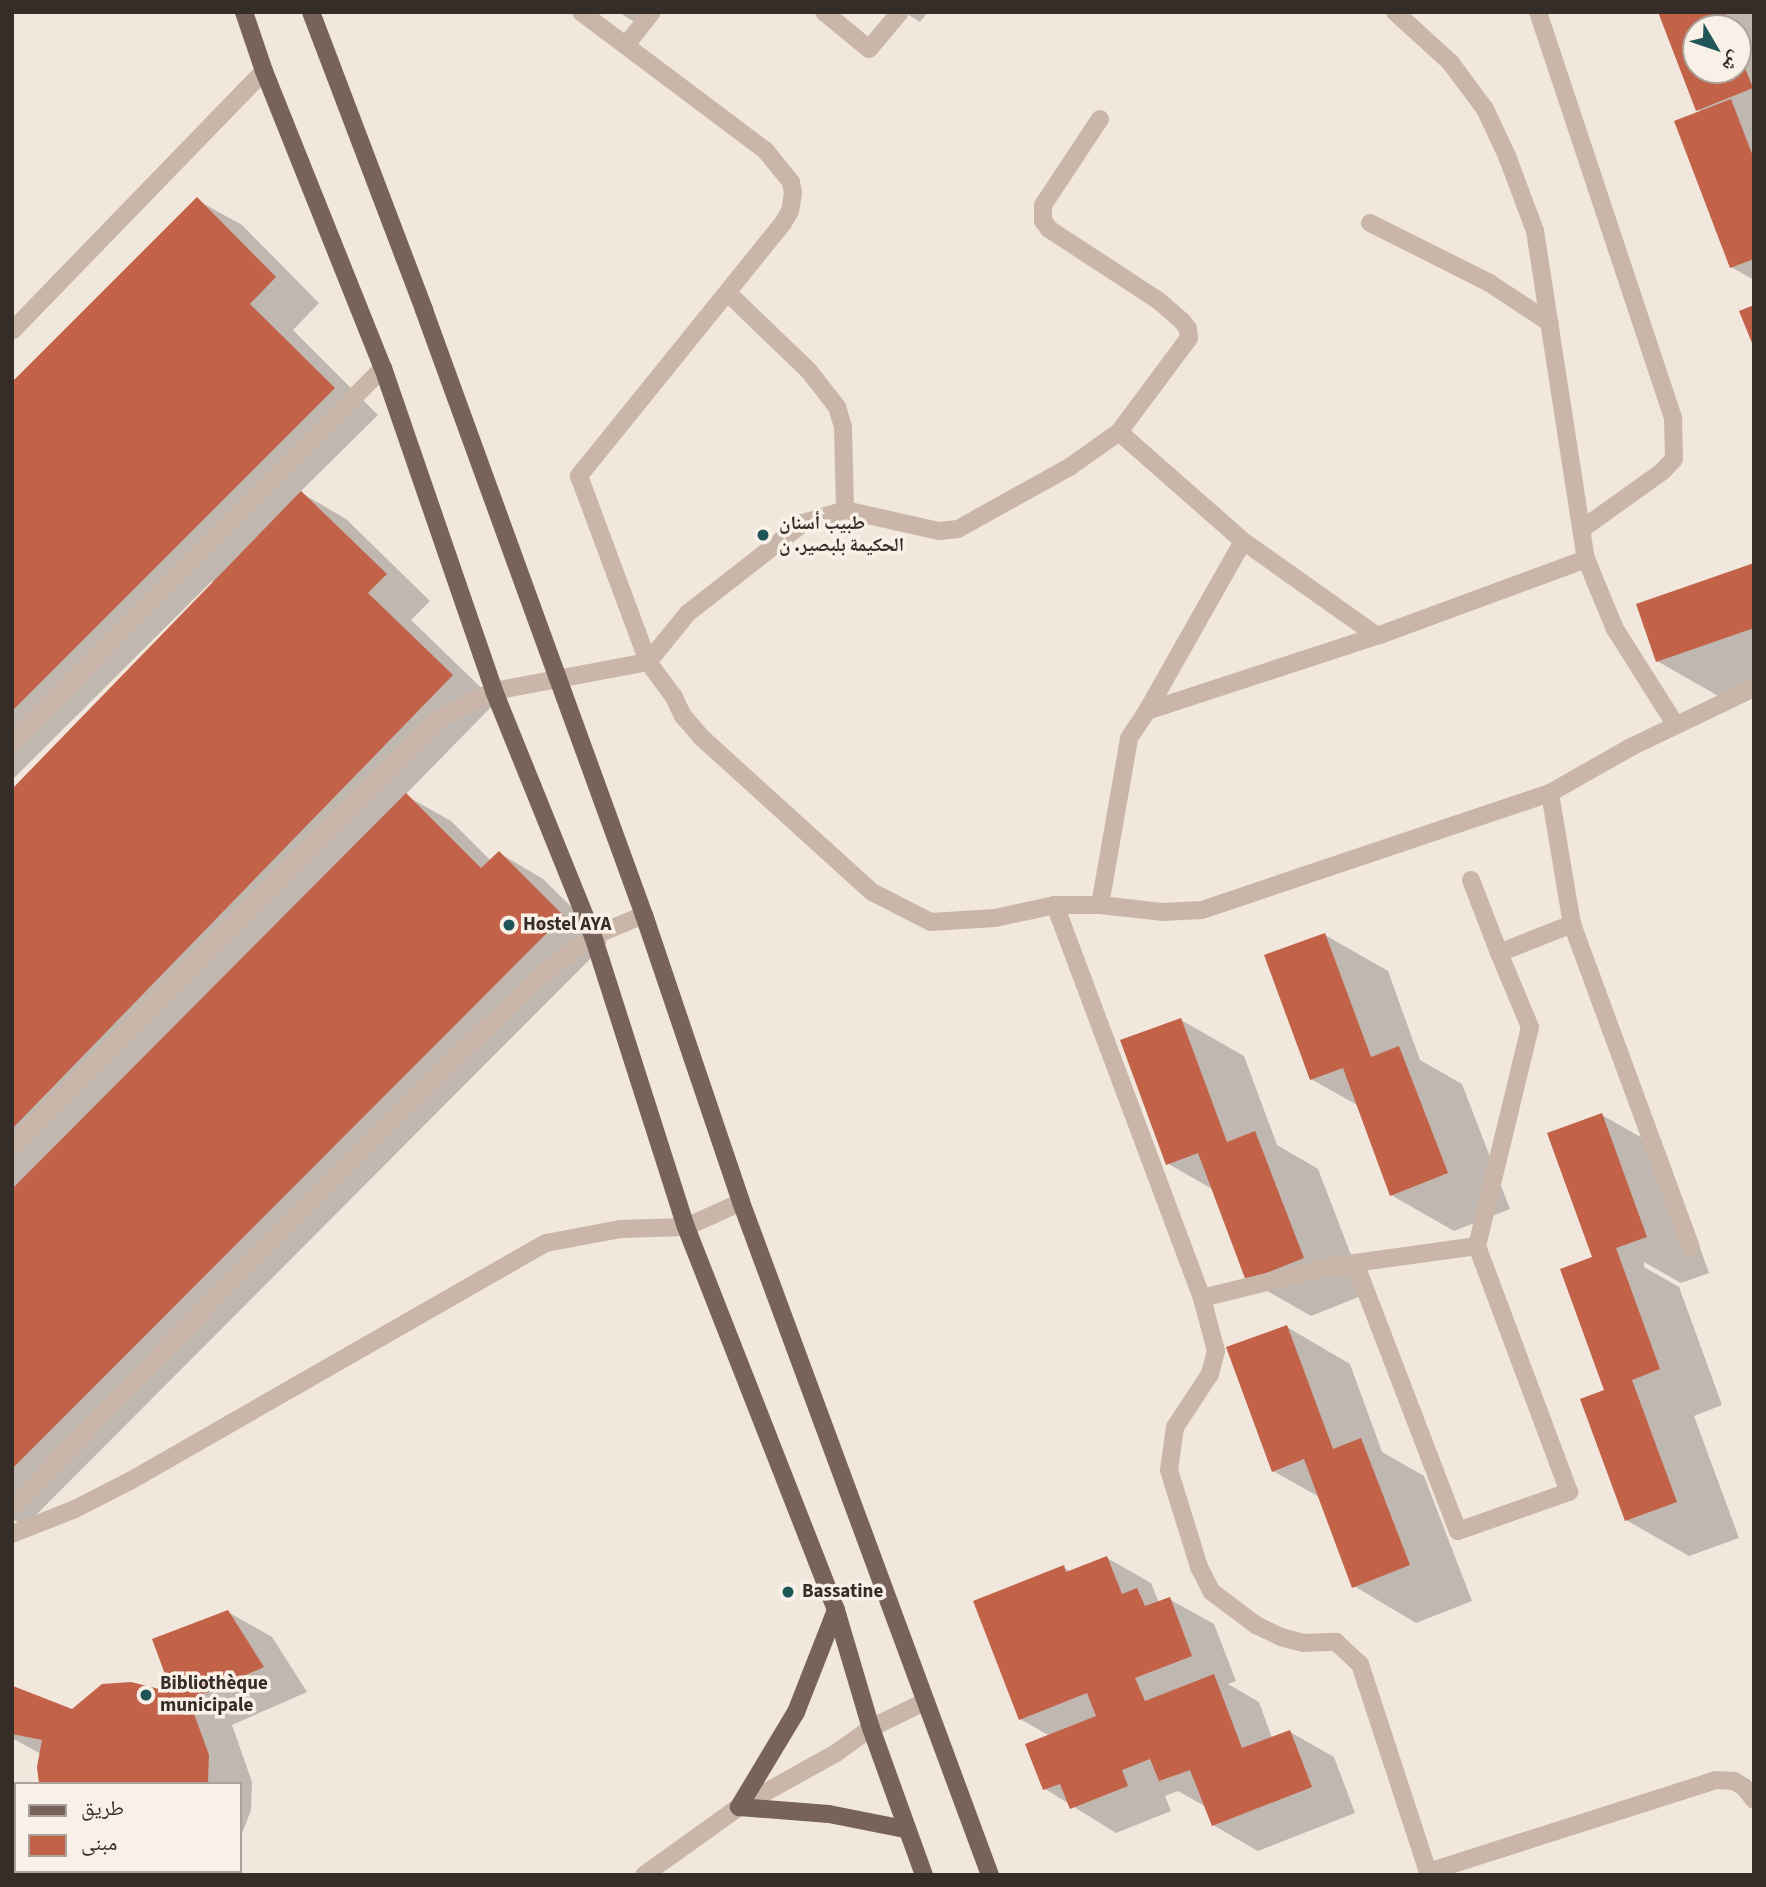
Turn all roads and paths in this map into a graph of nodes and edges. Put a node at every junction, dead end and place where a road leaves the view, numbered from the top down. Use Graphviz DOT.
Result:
graph roads {
  1 [pos="244,12"];
  2 [pos="311,12"];
  3 [pos="581,12"];
  4 [pos="652,12"];
  5 [pos="824,12"];
  6 [pos="900,12"];
  7 [pos="1395,12"];
  8 [pos="1538,12"];
  9 [pos="626,45"];
  10 [pos="264,71"];
  11 [pos="1100,119"];
  12 [pos="1370,223"];
  13 [pos="728,293"];
  14 [pos="1550,323"];
  15 [pos="12,331"];
  16 [pos="383,368"];
  17 [pos="1119,432"];
  18 [pos="845,510"];
  19 [pos="1581,529"];
  20 [pos="1243,541"];
  21 [pos="1586,559"];
  22 [pos="1377,636"];
  23 [pos="648,662"];
  24 [pos="557,678"];
  25 [pos="1754,688"];
  26 [pos="495,691"];
  27 [pos="1147,711"];
  28 [pos="1675,724"];
  29 [pos="12,742"];
  30 [pos="1550,793"];
  31 [pos="1471,880"];
  32 [pos="1055,905"];
  33 [pos="1100,905"];
  34 [pos="644,915"];
  35 [pos="1572,924"];
  36 [pos="593,936"];
  37 [pos="1499,953"];
  38 [pos="12,1147"];
  39 [pos="741,1202"];
  40 [pos="686,1227"];
  41 [pos="1477,1246"];
  42 [pos="1691,1247"];
  43 [pos="1355,1263"];
  44 [pos="1202,1298"];
  45 [pos="12,1508"];
  46 [pos="12,1534"];
  47 [pos="836,1610"];
  48 [pos="926,1701"];
  49 [pos="871,1728"];
  50 [pos="1754,1800"];
  51 [pos="739,1807"];
  52 [pos="905,1829"];
  53 [pos="1428,1873"];
  54 [pos="644,1875"];
  55 [pos="924,1875"];
  56 [pos="989,1875"];
  1 -- 10 [label="main road"];
  2 -- 24 [label="main road"];
  3 -- 9 [label="street"];
  4 -- 9 [label="street"];
  5 -- 6 [label="street"];
  7 -- 14 [label="street"];
  8 -- 19 [label="street"];
  9 -- 13 [label="street"];
  10 -- 15 [label="street"];
  10 -- 16 [label="main road"];
  11 -- 17 [label="street"];
  12 -- 14 [label="street"];
  13 -- 18 [label="street"];
  13 -- 23 [label="street"];
  14 -- 19 [label="street"];
  16 -- 26 [label="main road"];
  16 -- 29 [label="street"];
  17 -- 18 [label="street"];
  17 -- 20 [label="street"];
  18 -- 23 [label="street"];
  19 -- 21 [label="street"];
  20 -- 22 [label="street"];
  20 -- 27 [label="street"];
  21 -- 22 [label="street"];
  21 -- 28 [label="street"];
  22 -- 27 [label="street"];
  23 -- 24 [label="street"];
  23 -- 32 [label="street"];
  24 -- 26 [label="street"];
  24 -- 34 [label="main road"];
  25 -- 28 [label="street"];
  26 -- 36 [label="main road"];
  26 -- 38 [label="street"];
  27 -- 33 [label="street"];
  28 -- 30 [label="street"];
  30 -- 33 [label="street"];
  30 -- 35 [label="street"];
  31 -- 37 [label="street"];
  32 -- 33 [label="street"];
  32 -- 44 [label="street"];
  34 -- 36 [label="street"];
  34 -- 39 [label="main road"];
  35 -- 37 [label="street"];
  35 -- 42 [label="street"];
  36 -- 40 [label="main road"];
  36 -- 45 [label="street"];
  37 -- 41 [label="street"];
  39 -- 40 [label="street"];
  39 -- 48 [label="main road"];
  40 -- 46 [label="street"];
  40 -- 47 [label="main road"];
  41 -- 43 [label="street"];
  41 -- 43 [label="street"];
  43 -- 44 [label="street"];
  44 -- 53 [label="street"];
  47 -- 49 [label="main road"];
  47 -- 51 [label="main road"];
  48 -- 49 [label="street"];
  48 -- 56 [label="main road"];
  49 -- 51 [label="street"];
  49 -- 52 [label="main road"];
  50 -- 53 [label="street"];
  51 -- 52 [label="main road"];
  51 -- 54 [label="street"];
  52 -- 55 [label="main road"];
}
